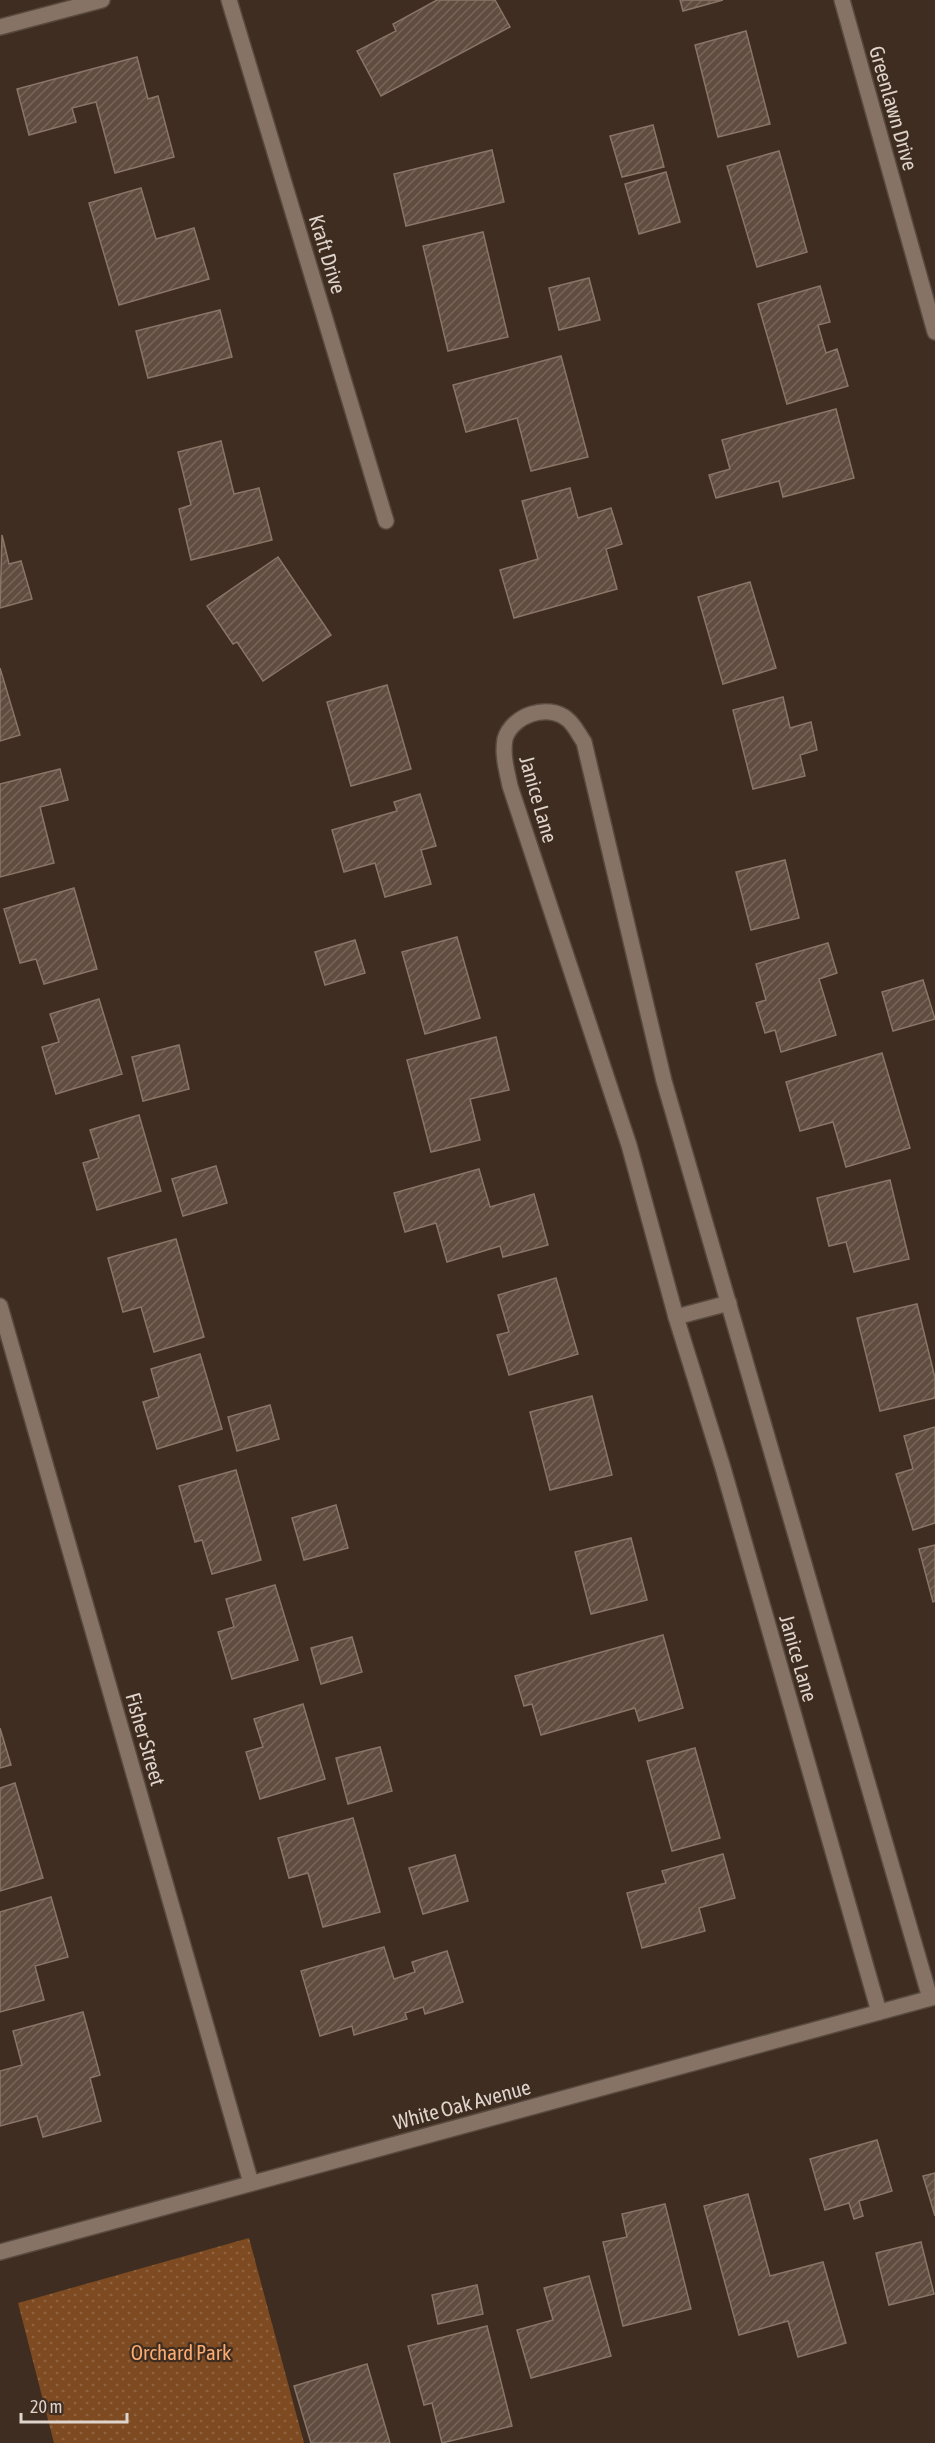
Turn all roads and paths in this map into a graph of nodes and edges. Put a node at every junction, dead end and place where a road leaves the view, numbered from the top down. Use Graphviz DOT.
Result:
graph roads {
  1 [pos="102,0"];
  2 [pos="229,0"];
  3 [pos="843,0"];
  4 [pos="0,27"];
  5 [pos="935,332"];
  6 [pos="386,521"];
  7 [pos="729,1303"];
  8 [pos="0,1306"];
  9 [pos="676,1317"];
  10 [pos="932,1997"];
  11 [pos="879,2012"];
  12 [pos="251,2183"];
  13 [pos="0,2252"];
  1 -- 4 [label="street"];
  2 -- 6 [label="street, Kraft Drive"];
  3 -- 5 [label="street, Greenlawn Drive"];
  7 -- 9 [label="street"];
  7 -- 9 [label="street, Janice Lane"];
  7 -- 10 [label="street, Janice Lane"];
  8 -- 12 [label="street, Fisher Street"];
  9 -- 11 [label="street, Janice Lane"];
  10 -- 11 [label="street, White Oak Avenue"];
  11 -- 12 [label="street, White Oak Avenue"];
  12 -- 13 [label="street, White Oak Avenue"];
}
